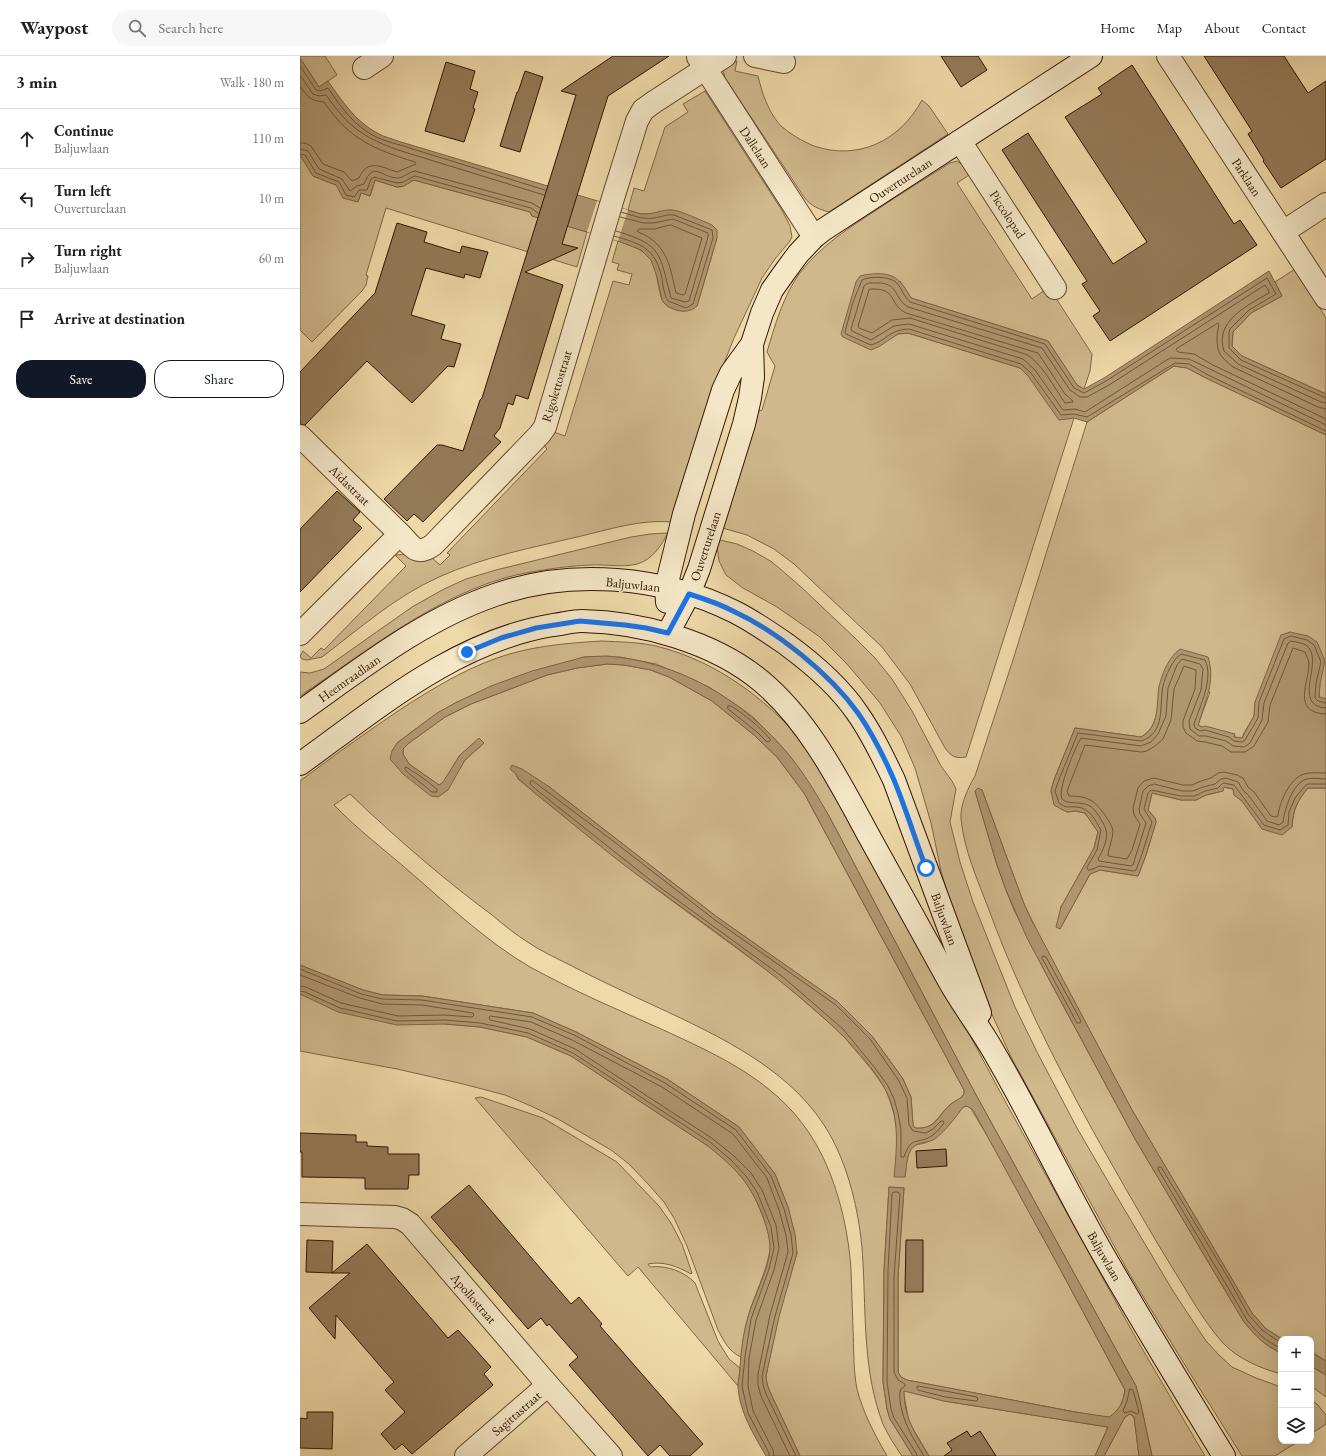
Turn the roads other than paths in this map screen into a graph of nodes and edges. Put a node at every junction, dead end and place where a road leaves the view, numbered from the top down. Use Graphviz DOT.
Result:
graph roads {
  1 [pos="382,56"];
  2 [pos="725,56"];
  3 [pos="755,56"];
  4 [pos="1091,56"];
  5 [pos="1168,56"];
  6 [pos="701,62"];
  7 [pos="784,62"];
  8 [pos="364,68"];
  9 [pos="960,141"];
  10 [pos="1326,204"];
  11 [pos="1283,232"];
  12 [pos="814,238"];
  13 [pos="1055,288"];
  14 [pos="1326,298"];
  15 [pos="752,344"];
  16 [pos="300,436"];
  17 [pos="400,534"];
  18 [pos="666,588"];
  19 [pos="689,594"];
  20 [pos="668,633"];
  21 [pos="300,634"];
  22 [pos="397,643"];
  23 [pos="300,712"];
  24 [pos="300,764"];
  25 [pos="994,1052"];
  26 [pos="300,1214"];
  27 [pos="548,1385"];
  28 [pos="466,1456"];
  29 [pos="611,1456"];
  30 [pos="1224,1456"];
  1 -- 8 [label="street"];
  2 -- 6 [label="street, Rigolettostraat"];
  3 -- 7 [label="street"];
  4 -- 9 [label="street, Ouverturelaan"];
  5 -- 11 [label="street, Parklaan"];
  6 -- 12 [label="street, Dallelaan"];
  6 -- 17 [label="street, Rigolettostraat"];
  9 -- 12 [label="street, Ouverturelaan"];
  9 -- 13 [label="street, Piccolopad"];
  10 -- 11 [label="street"];
  11 -- 14 [label="street, Parklaan"];
  12 -- 15 [label="street, Ouverturelaan"];
  15 -- 18 [label="street, Ouverturelaan"];
  15 -- 19 [label="street, Ouverturelaan"];
  16 -- 17 [label="street, Aïdastraat"];
  17 -- 21 [label="street"];
  18 -- 19 [label="street, Baljuwlaan"];
  18 -- 20 [label="street, Ouverturelaan"];
  18 -- 22 [label="street, Baljuwlaan"];
  19 -- 20 [label="street, Ouverturelaan"];
  19 -- 25 [label="street, Baljuwlaan"];
  20 -- 24 [label="street, Baljuwlaan"];
  20 -- 25 [label="street, Baljuwlaan"];
  22 -- 23 [label="street, Heemraadlaan"];
  25 -- 30 [label="street, Baljuwlaan"];
  26 -- 27 [label="street, Apollostraat"];
  27 -- 28 [label="street, Sagittastraat"];
  27 -- 29 [label="street, Apollostraat"];
}
